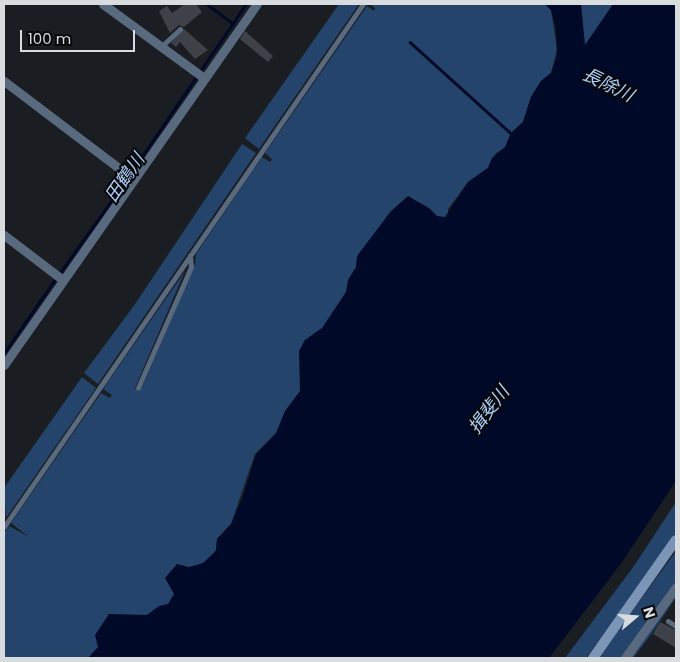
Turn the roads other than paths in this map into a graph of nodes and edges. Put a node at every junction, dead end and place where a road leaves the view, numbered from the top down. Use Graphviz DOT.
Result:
graph roads {
  1 [pos="103,4"];
  2 [pos="257,4"];
  3 [pos="363,4"];
  4 [pos="180,29"];
  5 [pos="160,47"];
  6 [pos="200,76"];
  7 [pos="4,81"];
  8 [pos="130,176"];
  9 [pos="4,235"];
  10 [pos="190,254"];
  11 [pos="62,279"];
  12 [pos="4,365"];
  13 [pos="138,388"];
  14 [pos="4,527"];
  15 [pos="676,540"];
  16 [pos="676,587"];
  17 [pos="668,621"];
  18 [pos="676,626"];
  19 [pos="593,658"];
  20 [pos="625,658"];
  1 -- 5 [label="street"];
  2 -- 6 [label="street"];
  3 -- 10 [label="lane"];
  4 -- 5 [label="lane"];
  5 -- 6 [label="street"];
  6 -- 8 [label="street"];
  7 -- 8 [label="street"];
  8 -- 11 [label="street"];
  9 -- 11 [label="street"];
  10 -- 13 [label="lane"];
  10 -- 14 [label="lane"];
  11 -- 12 [label="street"];
  15 -- 19 [label="main road"];
  16 -- 20 [label="street"];
  17 -- 18 [label="lane"];
}
